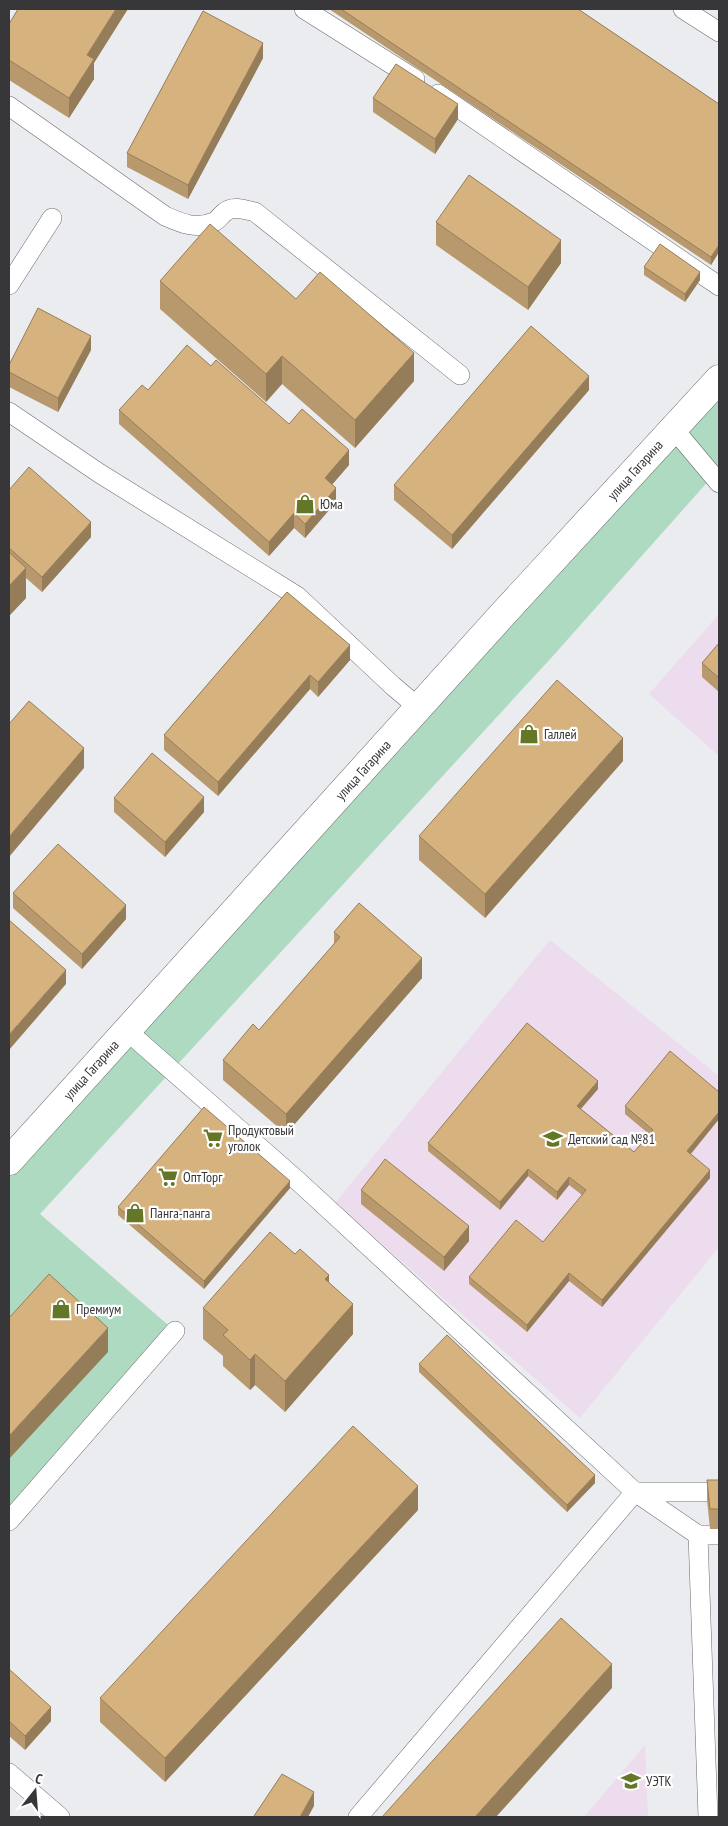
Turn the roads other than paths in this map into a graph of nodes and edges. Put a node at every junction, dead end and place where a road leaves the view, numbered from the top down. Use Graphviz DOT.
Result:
graph roads {
  1 [pos="304,9"];
  2 [pos="683,9"];
  3 [pos="719,32"];
  4 [pos="9,106"];
  5 [pos="52,218"];
  6 [pos="9,285"];
  7 [pos="719,286"];
  8 [pos="460,375"];
  9 [pos="719,379"];
  10 [pos="9,412"];
  11 [pos="673,428"];
  12 [pos="719,483"];
  13 [pos="419,708"];
  14 [pos="126,1030"];
  15 [pos="9,1161"];
  16 [pos="175,1332"];
  17 [pos="635,1492"];
  18 [pos="719,1492"];
  19 [pos="9,1521"];
  20 [pos="698,1535"];
  21 [pos="719,1535"];
  22 [pos="9,1773"];
  23 [pos="60,1817"];
  24 [pos="358,1817"];
  25 [pos="708,1817"];
  1 -- 7 [label="lane"];
  2 -- 3 [label="lane"];
  4 -- 8 [label="lane"];
  5 -- 6 [label="lane"];
  9 -- 11 [label="main road, улица Гагарина"];
  10 -- 13 [label="lane"];
  11 -- 12 [label="lane"];
  11 -- 13 [label="main road, улица Гагарина"];
  13 -- 14 [label="main road, улица Гагарина"];
  14 -- 15 [label="main road, улица Гагарина"];
  14 -- 17 [label="lane"];
  16 -- 19 [label="lane"];
  17 -- 18 [label="lane"];
  17 -- 20 [label="lane"];
  17 -- 24 [label="lane"];
  20 -- 21 [label="lane"];
  20 -- 25 [label="lane"];
  22 -- 23 [label="lane"];
}
